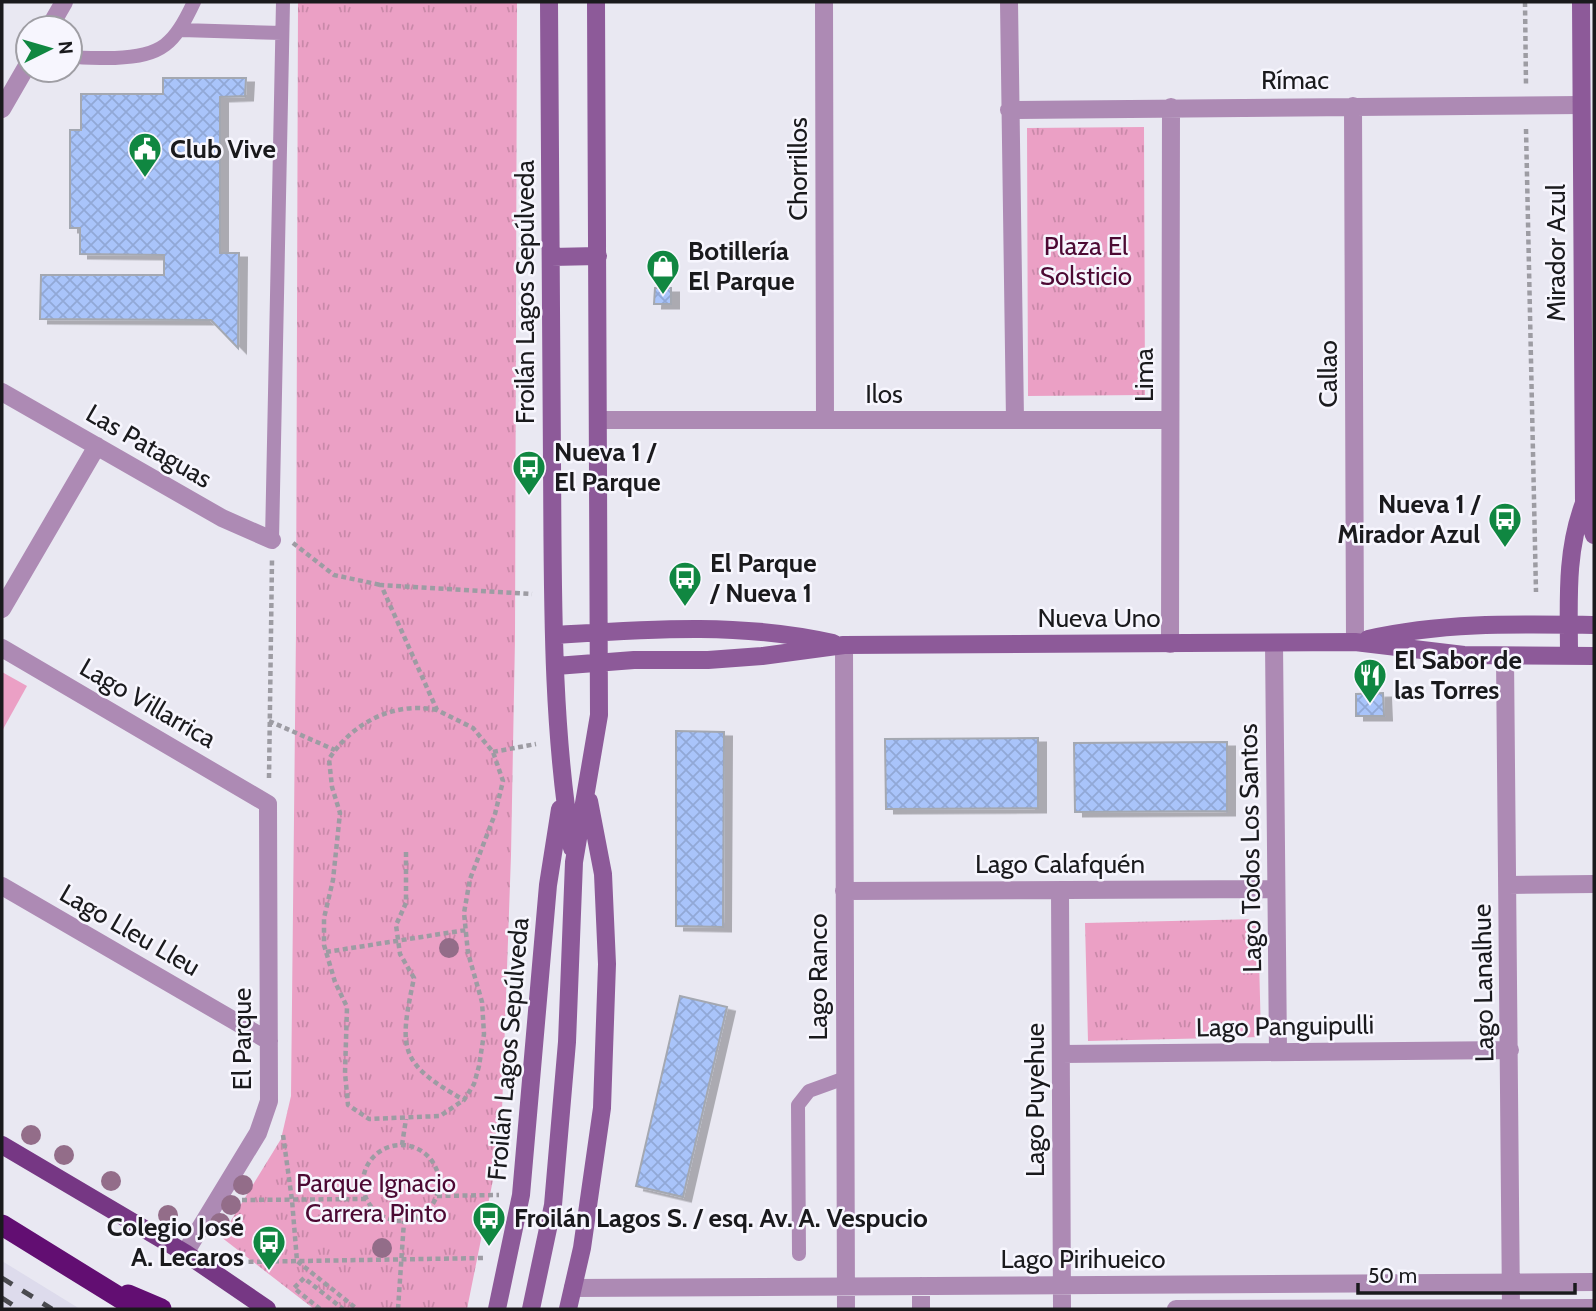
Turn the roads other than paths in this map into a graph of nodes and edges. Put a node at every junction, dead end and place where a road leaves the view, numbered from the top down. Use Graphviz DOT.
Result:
graph roads {
  1 [pos="194,2"];
  2 [pos="283,2"];
  3 [pos="549,2"];
  4 [pos="596,2"];
  5 [pos="824,2"];
  6 [pos="1009,2"];
  7 [pos="1581,2"];
  8 [pos="181,30"];
  9 [pos="282,33"];
  10 [pos="84,59"];
  11 [pos="16,84"];
  12 [pos="1581,105"];
  13 [pos="1353,106"];
  14 [pos="1171,107"];
  15 [pos="2,109"];
  16 [pos="1009,110"];
  17 [pos="597,256"];
  18 [pos="551,257"];
  19 [pos="1589,333"];
  20 [pos="2,392"];
  21 [pos="598,420"];
  22 [pos="825,420"];
  23 [pos="1015,420"];
  24 [pos="1170,420"];
  25 [pos="97,446"];
  26 [pos="1584,503"];
  27 [pos="1594,535"];
  28 [pos="272,540"];
  29 [pos="2,609"];
  30 [pos="1569,624"];
  31 [pos="1594,625"];
  32 [pos="598,632"];
  33 [pos="555,635"];
  34 [pos="1355,642"];
  35 [pos="1170,643"];
  36 [pos="1274,643"];
  37 [pos="844,645"];
  38 [pos="2,648"];
  39 [pos="1569,656"];
  40 [pos="1594,656"];
  41 [pos="1505,657"];
  42 [pos="599,663"];
  43 [pos="556,666"];
  44 [pos="587,790"];
  45 [pos="563,792"];
  46 [pos="268,804"];
  47 [pos="574,862"];
  48 [pos="1594,884"];
  49 [pos="1508,885"];
  50 [pos="2,886"];
  51 [pos="1276,889"];
  52 [pos="1060,890"];
  53 [pos="844,891"];
  54 [pos="269,1041"];
  55 [pos="1510,1050"];
  56 [pos="1278,1052"];
  57 [pos="1061,1054"];
  58 [pos="845,1078"];
  59 [pos="2,1145"];
  60 [pos="2,1225"];
  61 [pos="185,1253"];
  62 [pos="799,1254"];
  63 [pos="88,1277"];
  64 [pos="1594,1282"];
  65 [pos="1511,1283"];
  66 [pos="1062,1285"];
  67 [pos="921,1286"];
  68 [pos="845,1287"];
  69 [pos="573,1288"];
  70 [pos="1511,1308"];
  71 [pos="1594,1308"];
  72 [pos="138,1309"];
  73 [pos="161,1309"];
  74 [pos="267,1309"];
  75 [pos="497,1309"];
  76 [pos="531,1309"];
  77 [pos="568,1309"];
  78 [pos="846,1309"];
  79 [pos="921,1309"];
  80 [pos="1062,1309"];
  81 [pos="1175,1309"];
  1 -- 8 [label="lane"];
  2 -- 9 [label="lane"];
  3 -- 18 [label="street, Froilán Lagos Sepúlveda"];
  4 -- 17 [label="street, Froilán Lagos Sepúlveda"];
  5 -- 22 [label="street, Chorrillos"];
  6 -- 16 [label="street"];
  7 -- 12 [label="street, Mirador Azul"];
  8 -- 9 [label="lane"];
  8 -- 10 [label="lane"];
  9 -- 28 [label="lane"];
  11 -- 15 [label="street"];
  12 -- 13 [label="street, Rímac"];
  12 -- 19 [label="street, Mirador Azul"];
  13 -- 14 [label="street, Rímac"];
  13 -- 34 [label="street, Callao"];
  14 -- 16 [label="street, Rímac"];
  14 -- 24 [label="street, Lima"];
  16 -- 23 [label="street"];
  17 -- 18 [label="street"];
  17 -- 21 [label="street, Froilán Lagos Sepúlveda"];
  18 -- 33 [label="street, Froilán Lagos Sepúlveda"];
  19 -- 26 [label="street, Mirador Azul"];
  20 -- 25 [label="street, Las Pataguas"];
  21 -- 22 [label="street, Ilos"];
  21 -- 32 [label="street, Froilán Lagos Sepúlveda"];
  22 -- 23 [label="street, Ilos"];
  23 -- 24 [label="street, Ilos"];
  24 -- 35 [label="street, Lima"];
  25 -- 28 [label="street, Las Pataguas"];
  25 -- 29 [label="street"];
  26 -- 27 [label="street, Mirador Azul"];
  26 -- 30 [label="street, Mirador Azul"];
  30 -- 31 [label="street, Nueva Uno"];
  30 -- 34 [label="street, Nueva Uno"];
  30 -- 39 [label="street, Mirador Azul"];
  32 -- 33 [label="street, Nueva Uno"];
  32 -- 37 [label="street, Nueva Uno"];
  32 -- 42 [label="street, Froilán Lagos Sepúlveda"];
  33 -- 43 [label="street, Froilán Lagos Sepúlveda"];
  34 -- 36 [label="street, Nueva Uno"];
  34 -- 41 [label="street, Nueva Uno"];
  35 -- 36 [label="street, Nueva Uno"];
  35 -- 37 [label="street, Nueva Uno"];
  36 -- 51 [label="street, Lago Todos Los Santos"];
  37 -- 42 [label="street, Nueva Uno"];
  37 -- 53 [label="street, Lago Ranco"];
  38 -- 46 [label="street, Lago Villarrica"];
  39 -- 40 [label="street, Nueva Uno"];
  39 -- 41 [label="street, Nueva Uno"];
  41 -- 49 [label="street, Lago Lanalhue"];
  42 -- 43 [label="street, Nueva Uno"];
  42 -- 44 [label="street, Froilán Lagos Sepúlveda"];
  43 -- 45 [label="street, Froilán Lagos Sepúlveda"];
  44 -- 47 [label="street, Froilán Lagos Sepúlveda"];
  44 -- 69 [label="street, Froilán Lagos Sepúlveda"];
  45 -- 47 [label="street, Froilán Lagos Sepúlveda"];
  45 -- 75 [label="street, Froilán Lagos Sepúlveda"];
  46 -- 54 [label="street, El Parque"];
  47 -- 76 [label="street, Froilán Lagos Sepúlveda"];
  48 -- 49 [label="street"];
  49 -- 55 [label="street, Lago Lanalhue"];
  50 -- 54 [label="street, Lago Lleu Lleu"];
  51 -- 52 [label="street, Lago Calafquén"];
  51 -- 56 [label="street, Lago Todos Los Santos"];
  52 -- 53 [label="street, Lago Calafquén"];
  52 -- 57 [label="street, Lago Puyehue"];
  53 -- 58 [label="street, Lago Ranco"];
  54 -- 61 [label="street, El Parque"];
  55 -- 56 [label="street, Lago Panguipulli"];
  55 -- 65 [label="street, Lago Lanalhue"];
  56 -- 57 [label="street, Lago Panguipulli"];
  57 -- 66 [label="street, Lago Puyehue"];
  58 -- 62 [label="lane"];
  58 -- 68 [label="street, Lago Ranco"];
  59 -- 61 [label="main road"];
  60 -- 63 [label="highway"];
  61 -- 74 [label="main road"];
  63 -- 72 [label="highway"];
  63 -- 73 [label="highway"];
  64 -- 65 [label="street, Lago Pirihueico"];
  65 -- 66 [label="street, Lago Pirihueico"];
  65 -- 70 [label="street, Lago Lanalhue"];
  66 -- 67 [label="street, Lago Pirihueico"];
  66 -- 80 [label="street, Lago Puyehue"];
  67 -- 68 [label="street, Lago Pirihueico"];
  67 -- 79 [label="street"];
  68 -- 69 [label="street, Lago Pirihueico"];
  68 -- 78 [label="street, Lago Ranco"];
  69 -- 77 [label="street, Froilán Lagos Sepúlveda"];
  70 -- 71 [label="street, Lago Pirihueico"];
  70 -- 81 [label="street, Lago Pirihueico"];
}
